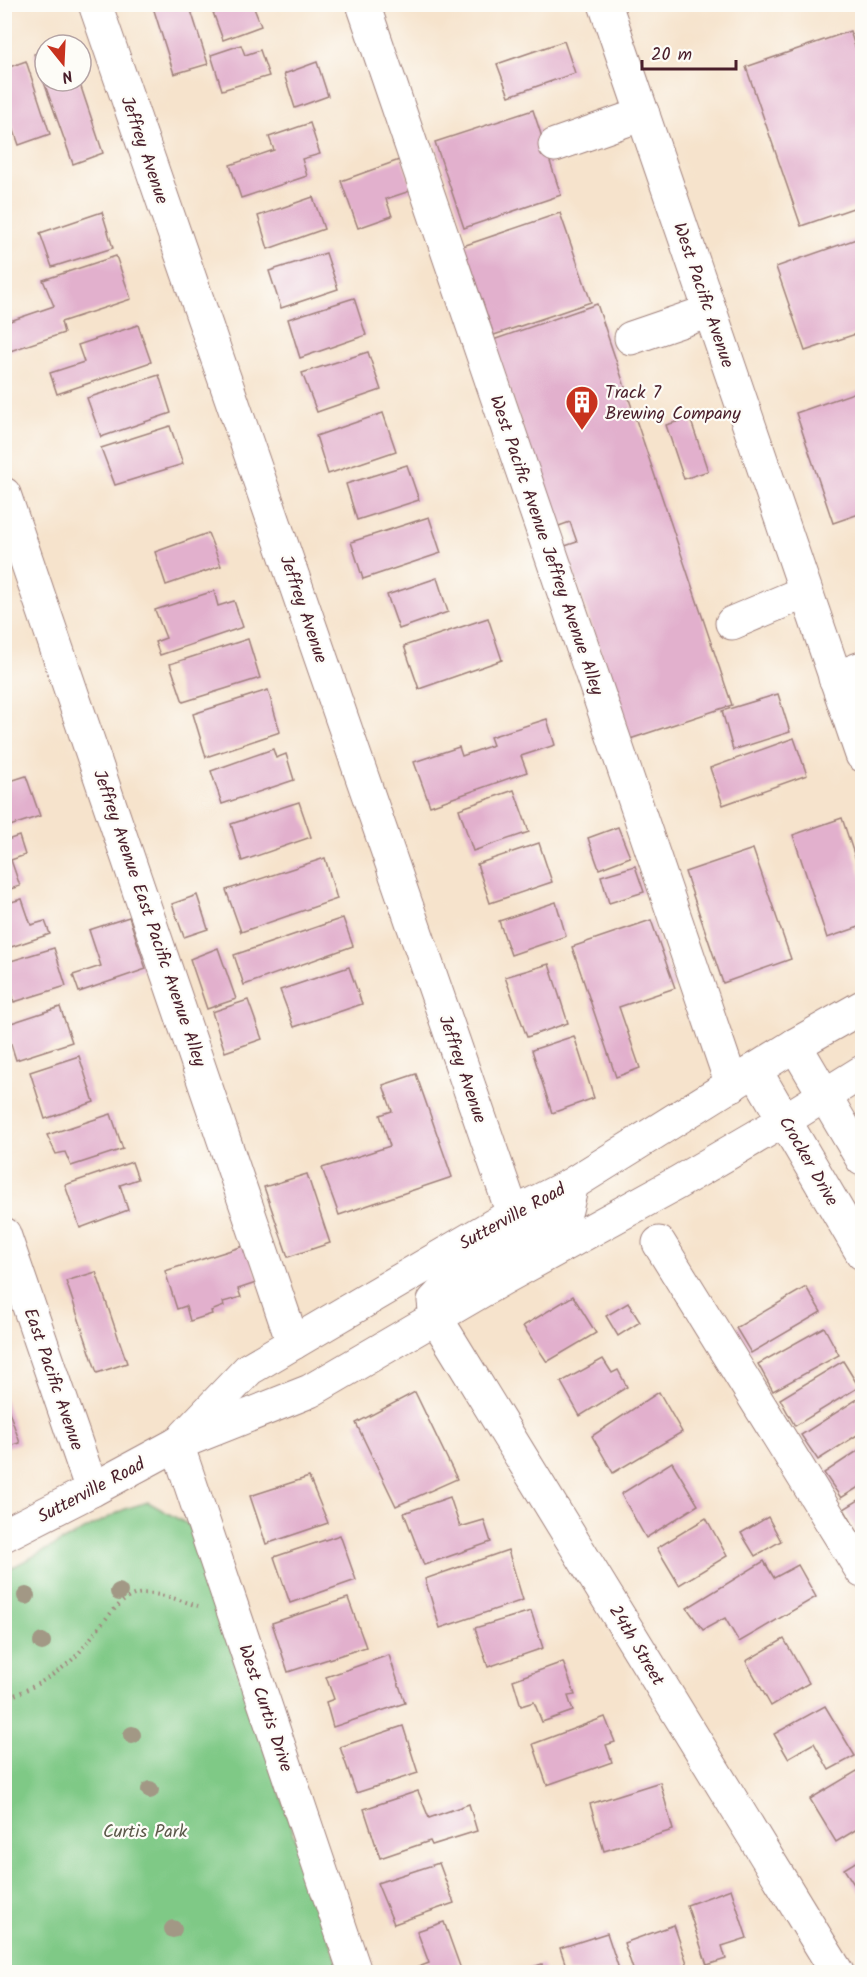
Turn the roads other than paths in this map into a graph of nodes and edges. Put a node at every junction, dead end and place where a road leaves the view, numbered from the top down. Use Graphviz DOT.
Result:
graph roads {
  1 [pos="95,4"];
  2 [pos="363,4"];
  3 [pos="605,4"];
  4 [pos="643,114"];
  5 [pos="555,145"];
  6 [pos="710,311"];
  7 [pos="631,338"];
  8 [pos="4,494"];
  9 [pos="805,592"];
  10 [pos="732,623"];
  11 [pos="849,673"];
  12 [pos="862,754"];
  13 [pos="860,1007"];
  14 [pos="795,1045"];
  15 [pos="862,1072"];
  16 [pos="744,1077"];
  17 [pos="825,1094"];
  18 [pos="785,1120"];
  19 [pos="862,1159"];
  20 [pos="572,1184"];
  21 [pos="513,1214"];
  22 [pos="4,1234"];
  23 [pos="659,1243"];
  24 [pos="862,1253"];
  25 [pos="436,1318"];
  26 [pos="294,1343"];
  27 [pos="177,1444"];
  28 [pos="92,1490"];
  29 [pos="4,1535"];
  30 [pos="862,1571"];
  31 [pos="355,1972"];
  32 [pos="837,1972"];
  1 -- 21 [label="street, Jeffrey Avenue"];
  2 -- 16 [label="street, West Pacific Avenue Jeffrey Avenue Alley"];
  3 -- 4 [label="street, West Pacific Avenue"];
  4 -- 5 [label="street"];
  4 -- 6 [label="street, West Pacific Avenue"];
  6 -- 7 [label="street"];
  6 -- 9 [label="street, West Pacific Avenue"];
  8 -- 26 [label="street, Jeffrey Avenue East Pacific Avenue Alley"];
  9 -- 10 [label="street"];
  9 -- 11 [label="street, West Pacific Avenue"];
  11 -- 12 [label="street, West Pacific Avenue"];
  13 -- 14 [label="street, Sutterville Road"];
  14 -- 16 [label="street, Sutterville Road"];
  14 -- 17 [label="street"];
  15 -- 17 [label="street, Sutterville Road"];
  16 -- 18 [label="street, Crocker Drive"];
  16 -- 20 [label="street, Sutterville Road"];
  17 -- 18 [label="street, Sutterville Road"];
  17 -- 19 [label="street"];
  18 -- 24 [label="street, Crocker Drive"];
  18 -- 25 [label="street, Sutterville Road"];
  20 -- 21 [label="street, Sutterville Road"];
  20 -- 25 [label="street"];
  21 -- 26 [label="street, Sutterville Road"];
  22 -- 28 [label="street, East Pacific Avenue"];
  23 -- 30 [label="street"];
  25 -- 27 [label="street, Sutterville Road"];
  25 -- 32 [label="street, 24th Street"];
  26 -- 27 [label="street, Sutterville Road"];
  27 -- 28 [label="street, Sutterville Road"];
  27 -- 31 [label="street, West Curtis Drive"];
  28 -- 29 [label="street, Sutterville Road"];
}
